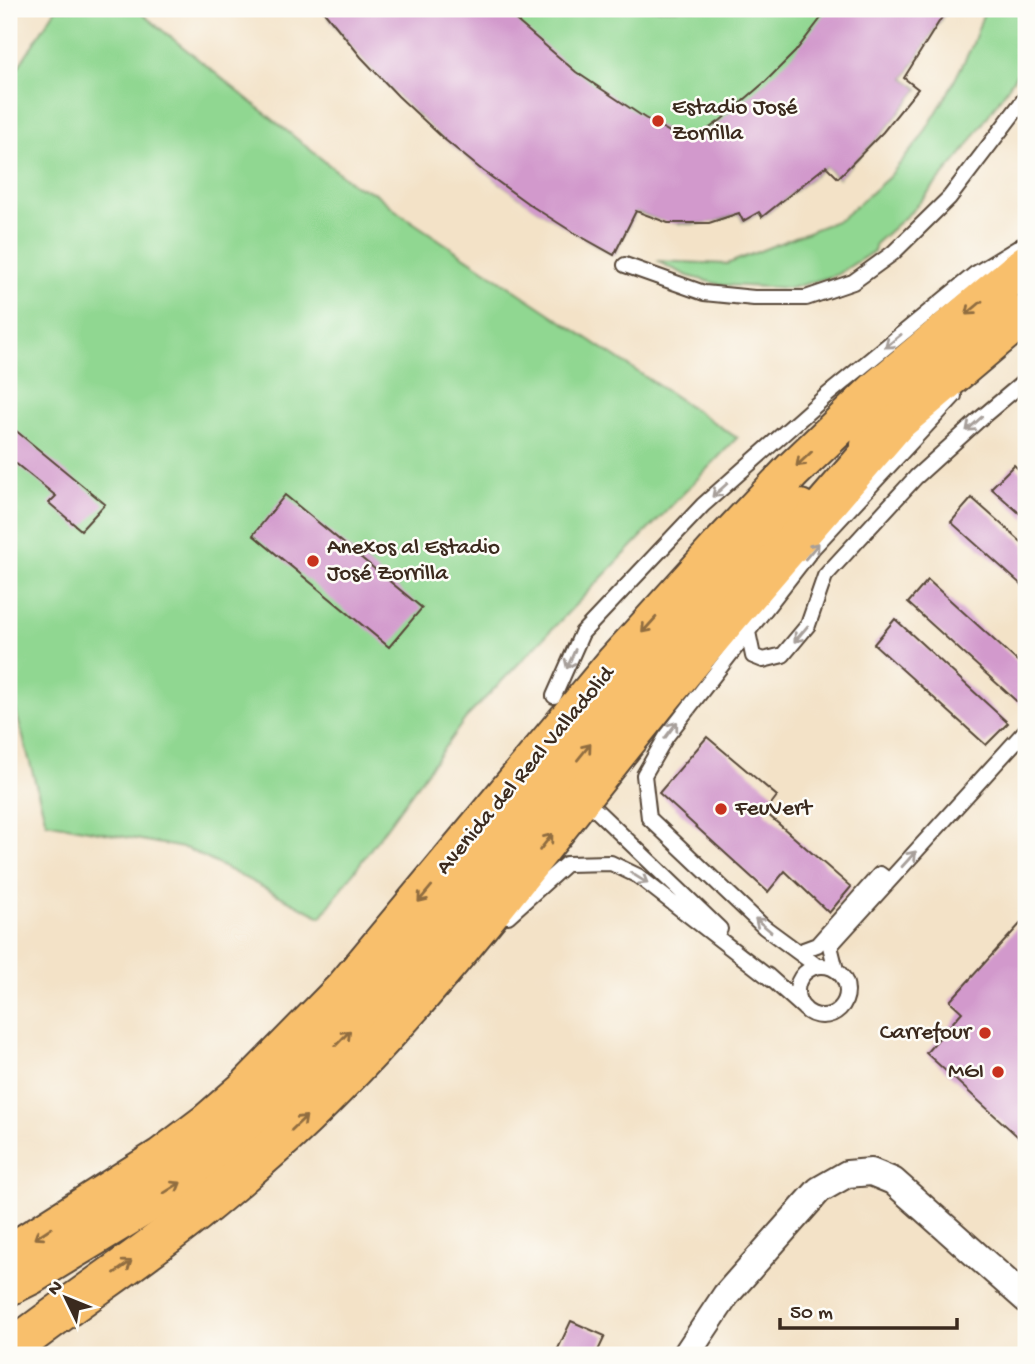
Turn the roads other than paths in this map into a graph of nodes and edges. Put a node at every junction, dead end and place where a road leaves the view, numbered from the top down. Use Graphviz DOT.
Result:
graph roads {
  1 [pos="1026,97"];
  2 [pos="1026,243"];
  3 [pos="1026,264"];
  4 [pos="625,265"];
  5 [pos="1026,313"];
  6 [pos="1026,328"];
  7 [pos="1026,380"];
  8 [pos="896,423"];
  9 [pos="748,632"];
  10 [pos="554,696"];
  11 [pos="1026,730"];
  12 [pos="597,811"];
  13 [pos="885,877"];
  14 [pos="798,952"];
  15 [pos="817,966"];
  16 [pos="836,970"];
  17 [pos="772,980"];
  18 [pos="805,1009"];
  19 [pos="395,1027"];
  20 [pos="9,1254"];
  21 [pos="9,1286"];
  22 [pos="1026,1299"];
  23 [pos="9,1351"];
  24 [pos="686,1355"];
  1 -- 4 [label="lane"];
  2 -- 10 [label="lane, one-way"];
  3 -- 20 [label="highway, Avenida del Real Valladolid, one-way"];
  5 -- 8 [label="highway, Avenida del Real Valladolid"];
  9 -- 6 [label="lane, one-way"];
  7 -- 9 [label="lane, one-way"];
  19 -- 8 [label="highway, one-way"];
  21 -- 8 [label="highway, Avenida del Real Valladolid, one-way"];
  14 -- 9 [label="lane, one-way"];
  13 -- 11 [label="lane, one-way"];
  12 -- 17 [label="lane"];
  13 -- 14 [label="lane"];
  13 -- 16 [label="lane"];
  14 -- 15 [label="lane"];
  15 -- 16 [label="lane"];
  15 -- 18 [label="lane"];
  16 -- 18 [label="lane"];
  17 -- 18 [label="lane"];
  19 -- 17 [label="lane, one-way"];
  23 -- 19 [label="highway, one-way"];
  22 -- 24 [label="street"];
}
